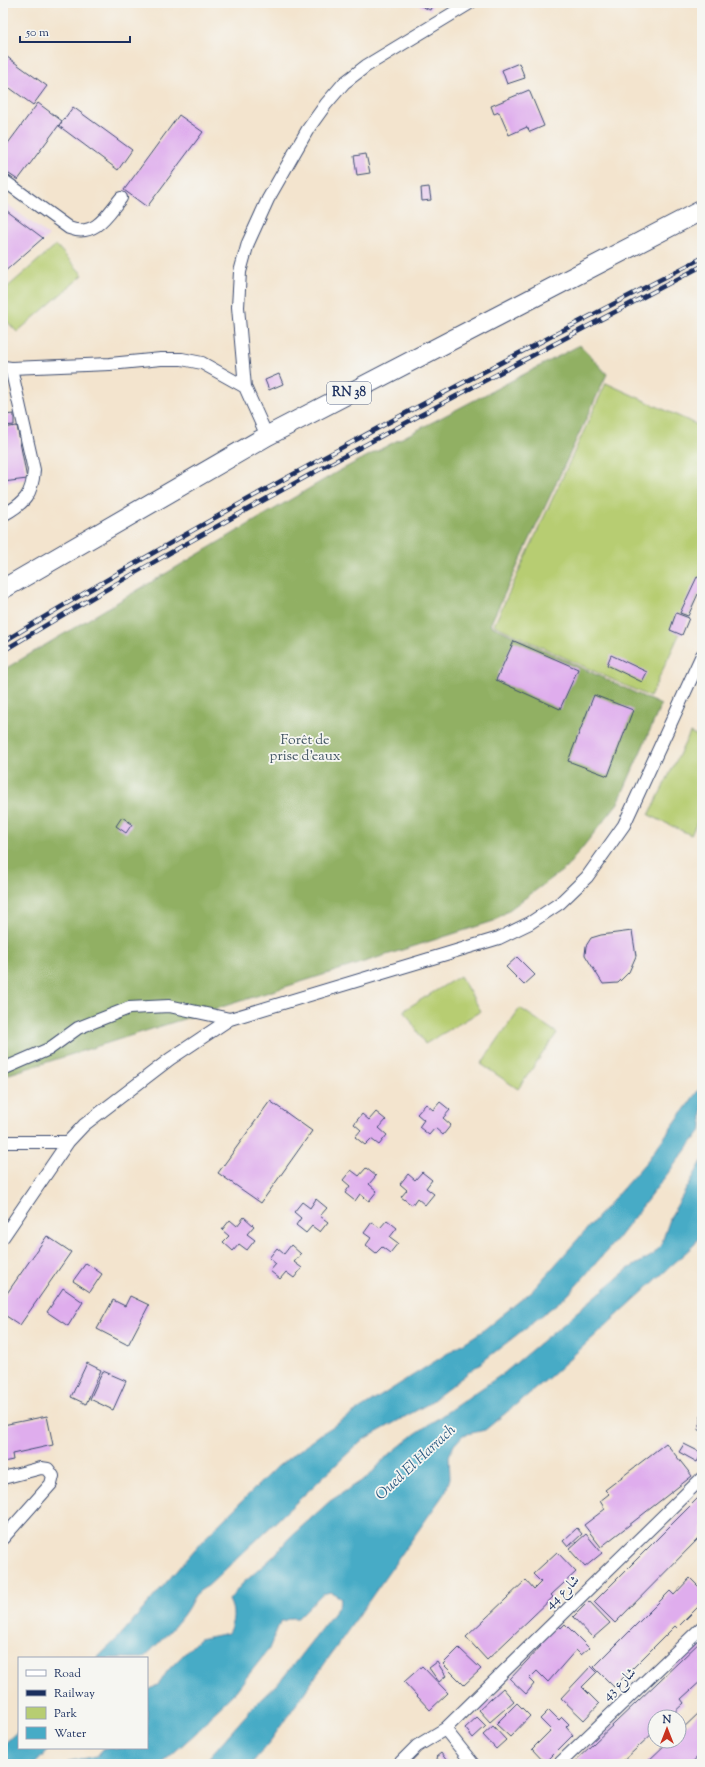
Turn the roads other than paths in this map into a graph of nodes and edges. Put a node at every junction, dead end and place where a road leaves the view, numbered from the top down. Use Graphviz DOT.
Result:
graph roads {
  1 [pos="470,3"];
  2 [pos="3,180"];
  3 [pos="120,198"];
  4 [pos="702,210"];
  5 [pos="7,368"];
  6 [pos="245,387"];
  7 [pos="267,436"];
  8 [pos="3,515"];
  9 [pos="3,589"];
  10 [pos="702,654"];
  11 [pos="230,1019"];
  12 [pos="3,1069"];
  13 [pos="3,1142"];
  14 [pos="68,1142"];
  15 [pos="3,1237"];
  16 [pos="3,1478"];
  17 [pos="702,1478"];
  18 [pos="3,1538"];
  19 [pos="702,1627"];
  20 [pos="446,1729"];
  21 [pos="399,1764"];
  22 [pos="473,1764"];
  23 [pos="559,1764"];
  1 -- 6 [label="street"];
  2 -- 3 [label="street"];
  4 -- 7 [label="main road, RN 38"];
  5 -- 6 [label="street"];
  5 -- 8 [label="street"];
  6 -- 7 [label="street"];
  7 -- 9 [label="main road, RN 38"];
  10 -- 11 [label="street"];
  11 -- 12 [label="street"];
  11 -- 14 [label="street"];
  13 -- 14 [label="street"];
  14 -- 15 [label="street"];
  16 -- 18 [label="street"];
  17 -- 20 [label="street, شارع 44"];
  19 -- 23 [label="street, شارع 43"];
  20 -- 21 [label="street, شارع 44"];
  20 -- 22 [label="street"];
}
